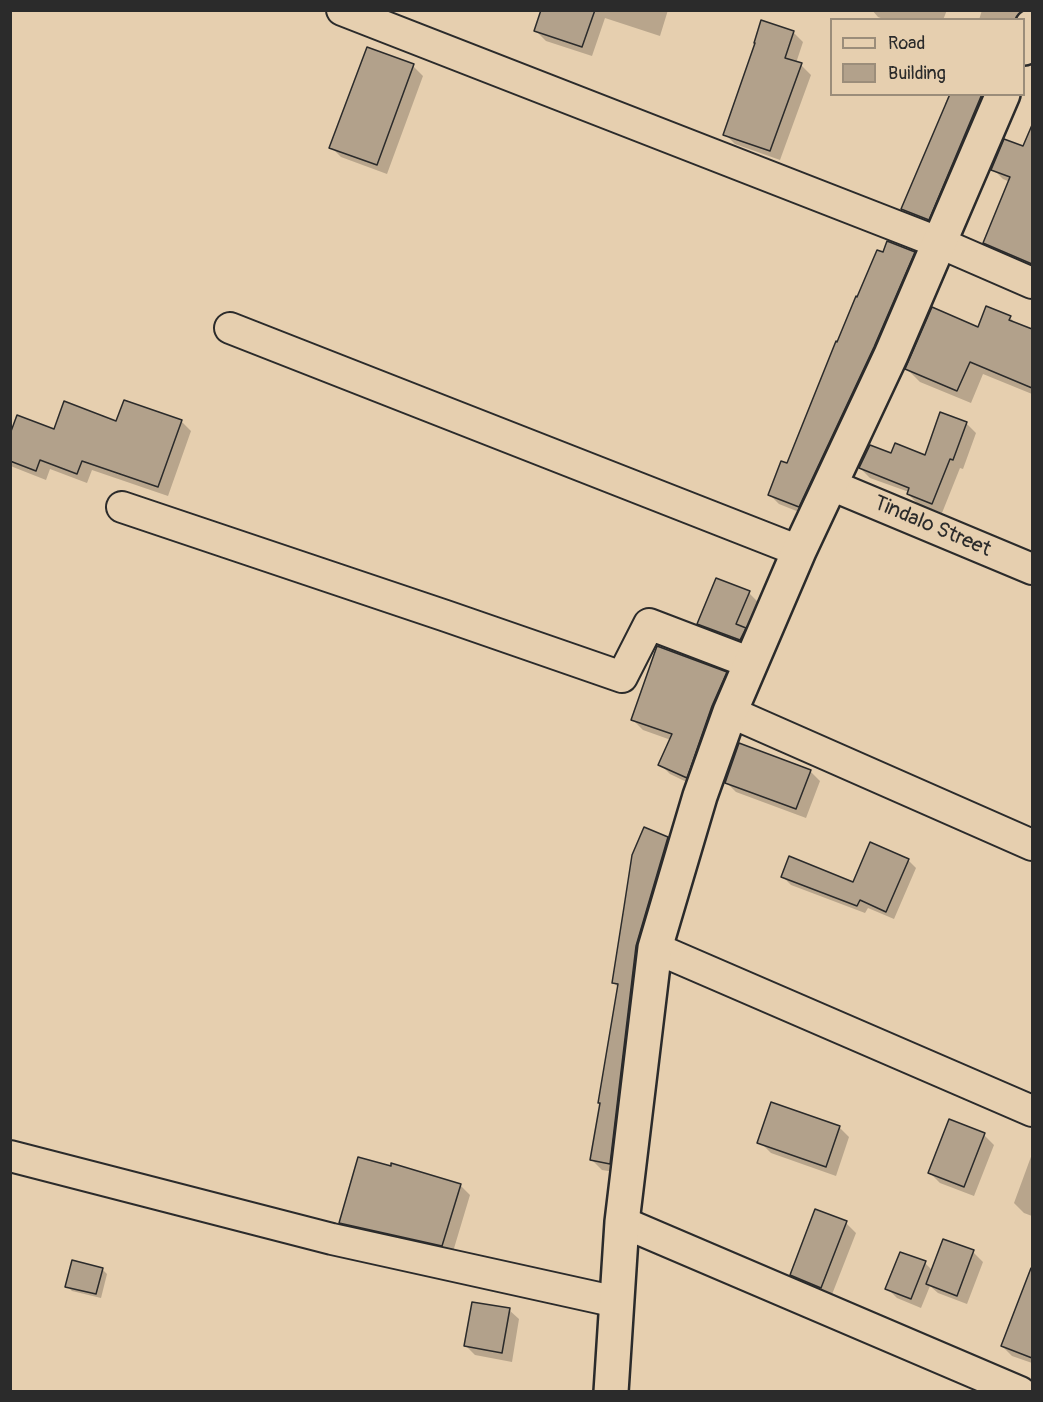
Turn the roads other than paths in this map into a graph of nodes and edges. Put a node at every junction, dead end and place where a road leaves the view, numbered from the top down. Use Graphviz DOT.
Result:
graph roads {
  1 [pos="342,10"];
  2 [pos="1032,27"];
  3 [pos="1025,43"];
  4 [pos="1002,96"];
  5 [pos="940,243"];
  6 [pos="1032,283"];
  7 [pos="230,328"];
  8 [pos="831,485"];
  9 [pos="122,507"];
  10 [pos="799,551"];
  11 [pos="1032,569"];
  12 [pos="751,663"];
  13 [pos="730,712"];
  14 [pos="1032,845"];
  15 [pos="655,948"];
  16 [pos="1032,1111"];
  17 [pos="10,1156"];
  18 [pos="622,1222"];
  19 [pos="617,1302"];
  20 [pos="611,1392"];
  21 [pos="1020,1392"];
  1 -- 5 [label="street"];
  2 -- 3 [label="street"];
  4 -- 5 [label="street"];
  5 -- 6 [label="street"];
  5 -- 8 [label="street"];
  7 -- 10 [label="street"];
  8 -- 10 [label="street"];
  8 -- 11 [label="street, Tindalo Street"];
  9 -- 12 [label="street"];
  10 -- 12 [label="street"];
  12 -- 13 [label="street"];
  13 -- 14 [label="street"];
  13 -- 15 [label="street"];
  15 -- 16 [label="street"];
  15 -- 18 [label="street"];
  17 -- 19 [label="street"];
  18 -- 19 [label="street"];
  18 -- 21 [label="street"];
  19 -- 20 [label="street"];
}
